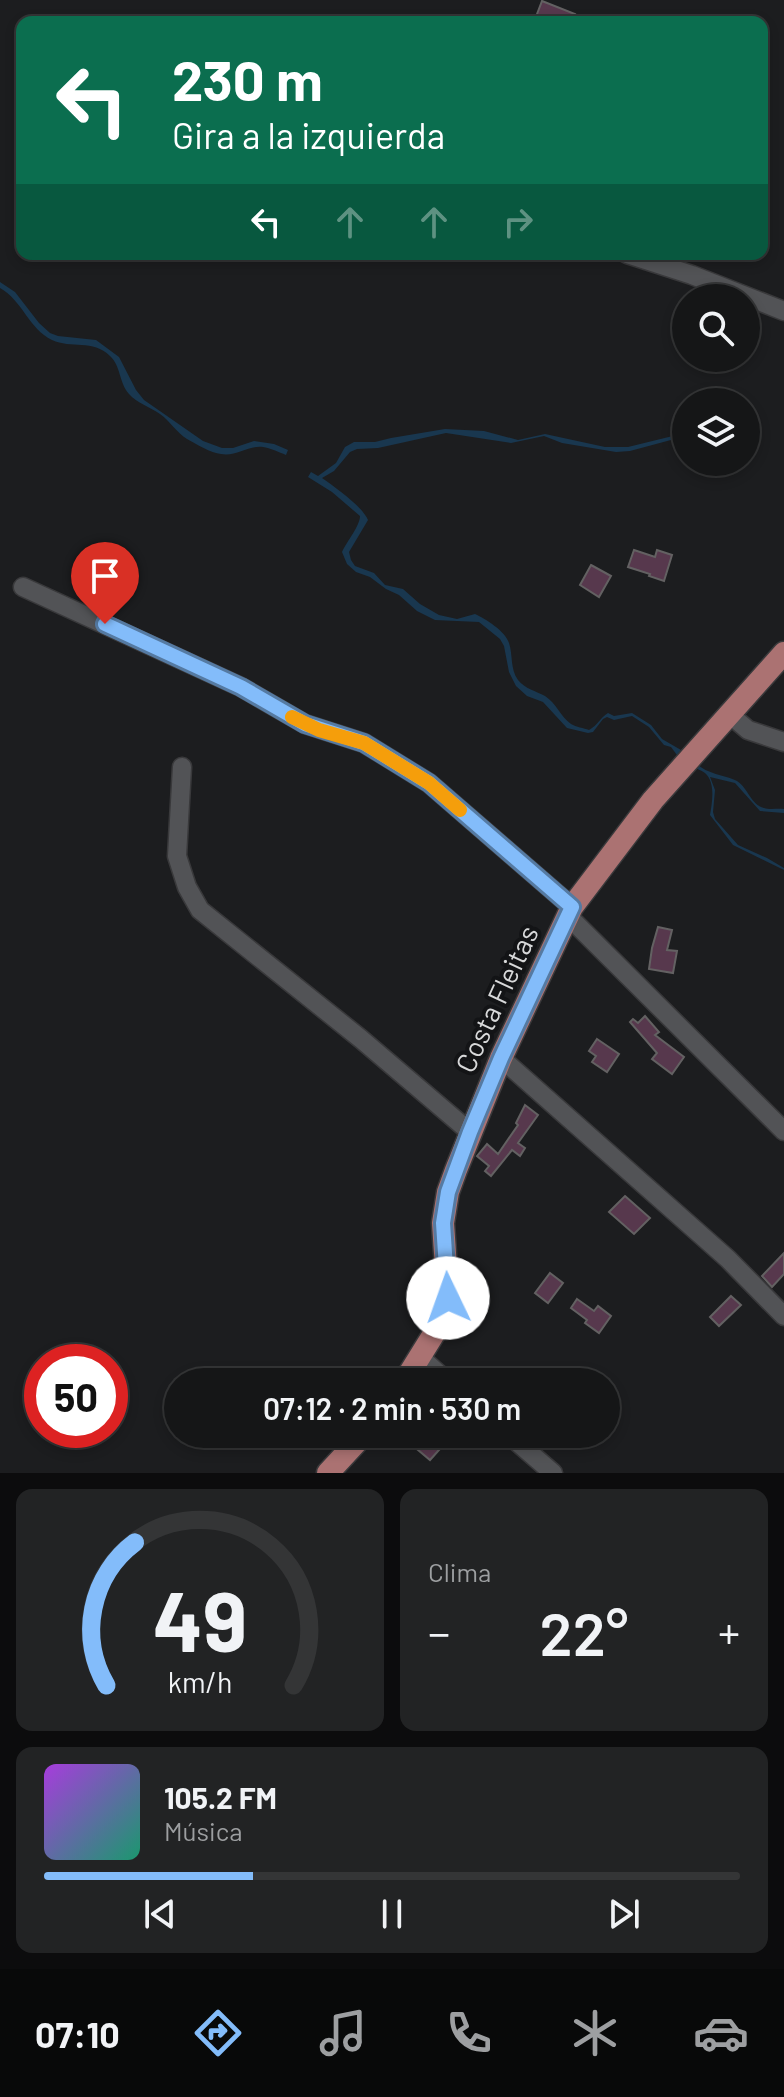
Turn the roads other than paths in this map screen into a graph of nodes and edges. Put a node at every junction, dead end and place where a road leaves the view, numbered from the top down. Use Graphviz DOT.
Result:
graph roads {
  1 [pos="646,260"];
  2 [pos="784,311"];
  3 [pos="23,587"];
  4 [pos="784,653"];
  5 [pos="728,713"];
  6 [pos="784,742"];
  7 [pos="182,767"];
  8 [pos="570,911"];
  9 [pos="501,1058"];
  10 [pos="784,1131"];
  11 [pos="470,1132"];
  12 [pos="784,1316"];
  13 [pos="421,1358"];
  14 [pos="414,1368"];
  15 [pos="432,1368"];
  16 [pos="351,1448"];
  17 [pos="524,1448"];
  18 [pos="328,1473"];
  19 [pos="553,1473"];
  1 -- 2 [label="street"];
  3 -- 8 [label="street"];
  4 -- 5 [label="main road, Costa Fleitas"];
  5 -- 6 [label="street"];
  5 -- 8 [label="main road, Costa Fleitas"];
  7 -- 11 [label="street"];
  8 -- 9 [label="main road, Costa Fleitas"];
  8 -- 10 [label="street"];
  9 -- 11 [label="main road, Costa Fleitas"];
  9 -- 12 [label="street"];
  11 -- 13 [label="main road, Costa Fleitas"];
  13 -- 14 [label="main road, Costa Fleitas"];
  13 -- 15 [label="street"];
  16 -- 18 [label="main road"];
  17 -- 19 [label="street"];
}
